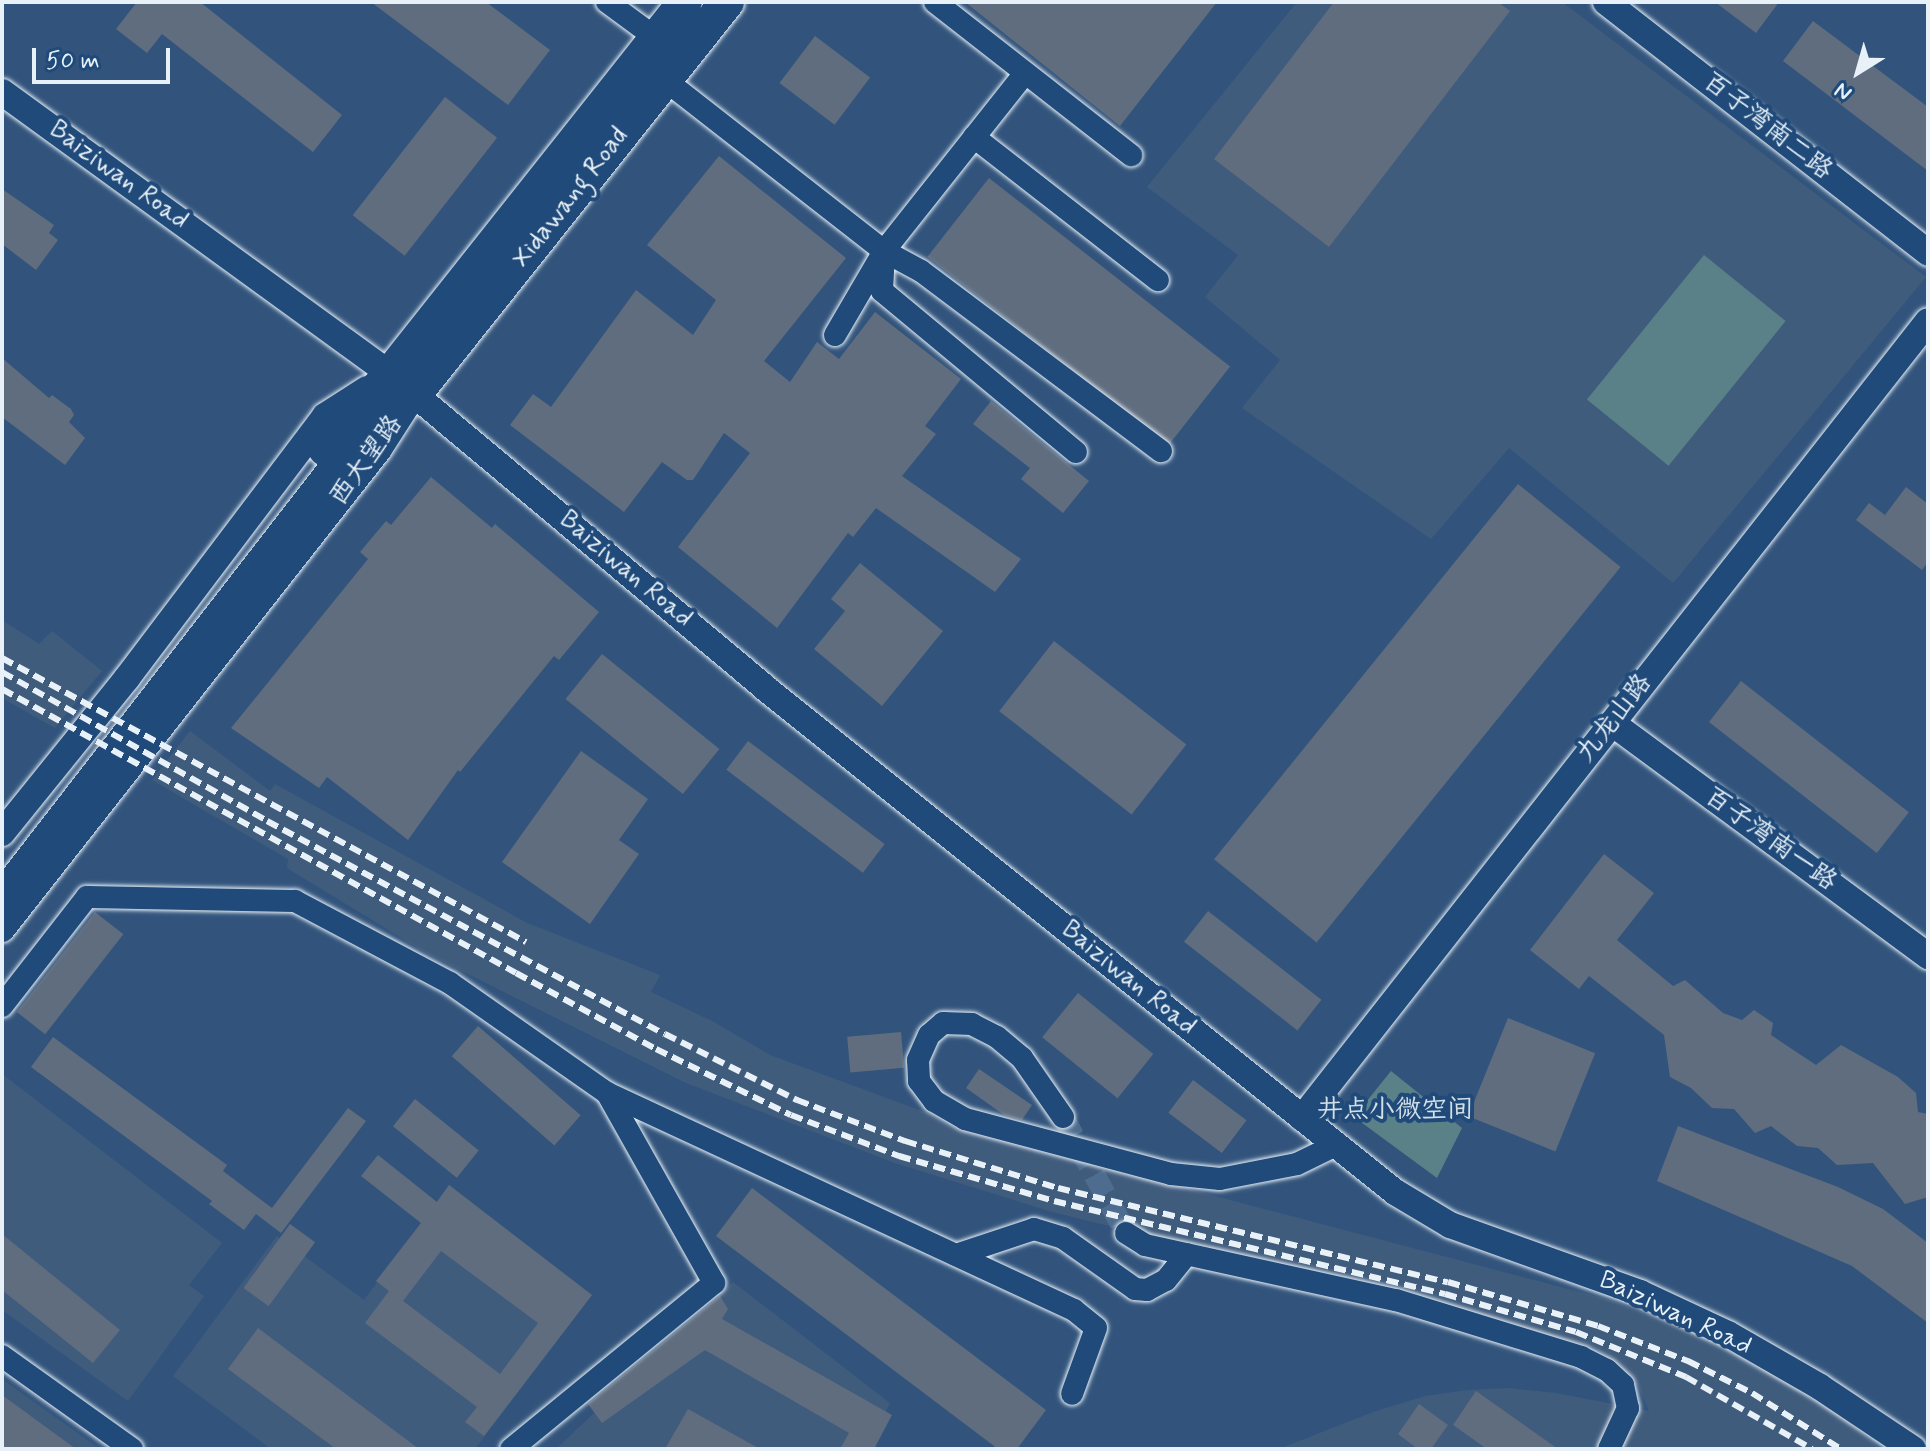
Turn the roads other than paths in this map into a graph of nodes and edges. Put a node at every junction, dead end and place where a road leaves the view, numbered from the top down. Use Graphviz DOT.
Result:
graph roads {
  1 [pos="607,2"];
  2 [pos="685,2"];
  3 [pos="727,2"];
  4 [pos="935,2"];
  5 [pos="1606,2"];
  6 [pos="656,38"];
  7 [pos="1025,73"];
  8 [pos="665,80"];
  9 [pos="2,92"];
  10 [pos="974,137"];
  11 [pos="1131,155"];
  12 [pos="884,251"];
  13 [pos="1928,253"];
  14 [pos="1158,280"];
  15 [pos="1928,321"];
  16 [pos="835,335"];
  17 [pos="402,384"];
  18 [pos="1161,451"];
  19 [pos="1076,452"];
  20 [pos="1612,723"];
  21 [pos="2,833"];
  22 [pos="2,867"];
  23 [pos="2,899"];
  24 [pos="2,929"];
  25 [pos="1928,956"];
  26 [pos="2,1006"];
  27 [pos="607,1093"];
  28 [pos="1063,1117"];
  29 [pos="1302,1118"];
  30 [pos="1336,1145"];
  31 [pos="1126,1233"];
  32 [pos="1187,1254"];
  33 [pos="956,1255"];
  34 [pos="2,1356"];
  35 [pos="1072,1394"];
  36 [pos="519,1447"];
  37 [pos="132,1449"];
  38 [pos="1609,1449"];
  39 [pos="1913,1449"];
  1 -- 6 [label="street"];
  2 -- 6 [label="main road, Xidawang Road"];
  3 -- 8 [label="main road, Xidawang Road"];
  4 -- 7 [label="street"];
  5 -- 13 [label="street, 百子湾南二路"];
  6 -- 17 [label="main road, Xidawang Road"];
  7 -- 10 [label="street"];
  7 -- 11 [label="street"];
  8 -- 12 [label="street"];
  8 -- 17 [label="main road, Xidawang Road"];
  9 -- 17 [label="street, Baiziwan Road"];
  10 -- 12 [label="street"];
  10 -- 14 [label="street"];
  12 -- 16 [label="street"];
  12 -- 18 [label="street"];
  12 -- 19 [label="street"];
  15 -- 20 [label="street, 九龙山路"];
  17 -- 21 [label="street, 西大望路"];
  17 -- 22 [label="main road, 西大望路"];
  17 -- 23 [label="main road, 西大望路"];
  17 -- 24 [label="street, 西大望路"];
  17 -- 29 [label="street, Baiziwan Road"];
  20 -- 25 [label="street, 百子湾南一路"];
  20 -- 29 [label="street, 九龙山路"];
  26 -- 27 [label="street"];
  27 -- 33 [label="street"];
  27 -- 36 [label="street"];
  28 -- 30 [label="street"];
  29 -- 30 [label="street, Baiziwan Road"];
  30 -- 39 [label="street, Baiziwan Road"];
  31 -- 32 [label="street"];
  32 -- 33 [label="street"];
  32 -- 38 [label="street"];
  33 -- 35 [label="street"];
  34 -- 37 [label="street"];
}
